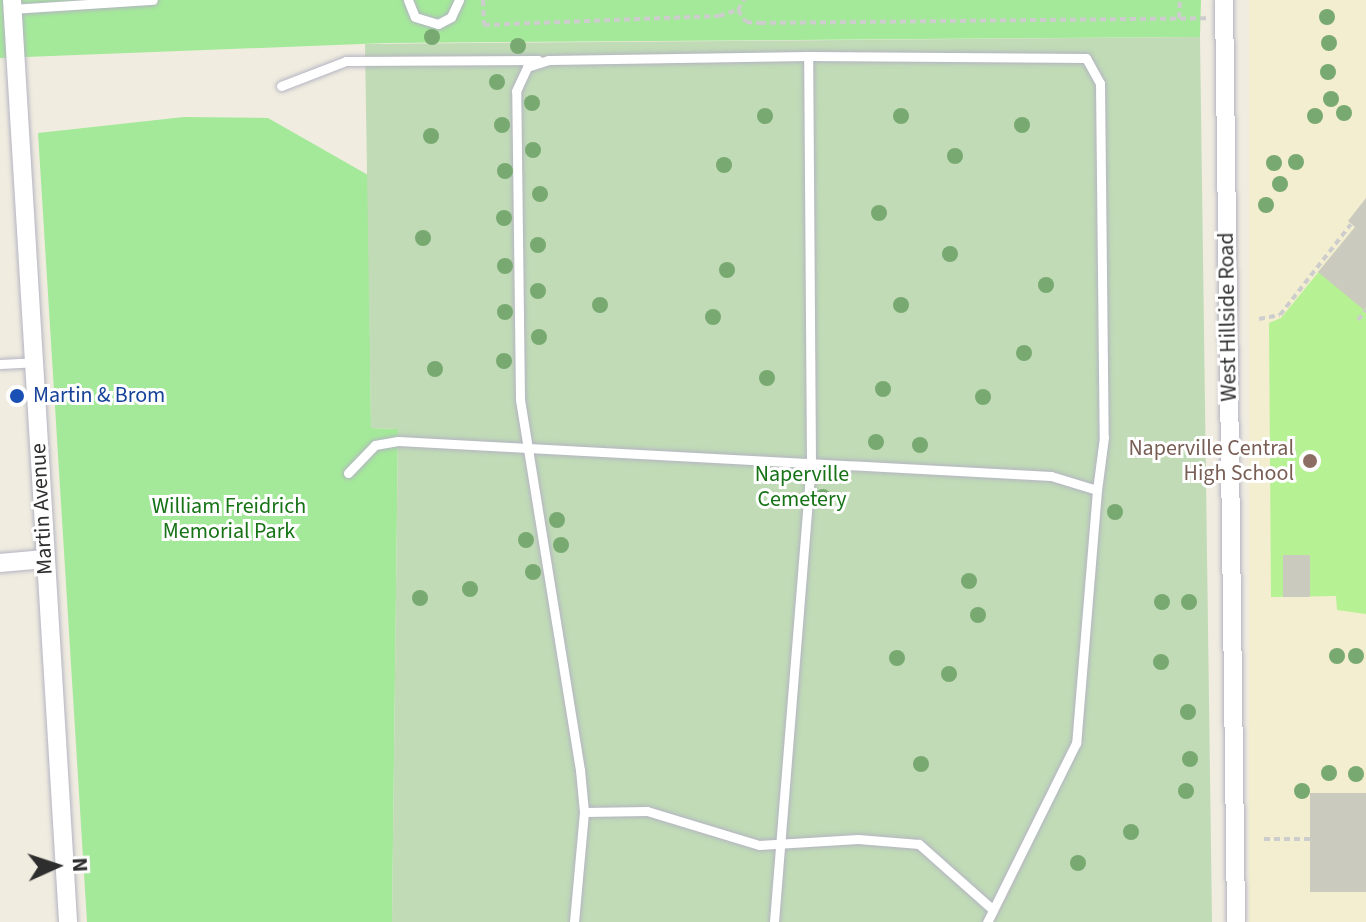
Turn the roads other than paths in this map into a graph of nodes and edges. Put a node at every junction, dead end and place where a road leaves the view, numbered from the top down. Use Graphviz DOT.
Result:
graph roads {
  1 [pos="153,0"];
  2 [pos="408,0"];
  3 [pos="459,0"];
  4 [pos="1224,0"];
  5 [pos="120,1"];
  6 [pos="12,5"];
  7 [pos="808,56"];
  8 [pos="549,60"];
  9 [pos="8,71"];
  10 [pos="281,86"];
  11 [pos="34,362"];
  12 [pos="0,364"];
  13 [pos="524,447"];
  14 [pos="811,462"];
  15 [pos="348,473"];
  16 [pos="1097,490"];
  17 [pos="45,559"];
  18 [pos="0,563"];
  19 [pos="584,812"];
  20 [pos="779,846"];
  21 [pos="990,907"];
  22 [pos="68,922"];
  23 [pos="574,922"];
  24 [pos="774,922"];
  25 [pos="987,922"];
  26 [pos="1236,922"];
  1 -- 5 [label="lane"];
  2 -- 3 [label="lane"];
  4 -- 26 [label="street, West Hillside Road"];
  5 -- 6 [label="lane"];
  6 -- 9 [label="street, Martin Avenue"];
  7 -- 8 [label="lane"];
  7 -- 14 [label="lane"];
  7 -- 16 [label="lane"];
  8 -- 10 [label="lane"];
  8 -- 13 [label="lane"];
  9 -- 11 [label="street, Martin Avenue"];
  11 -- 12 [label="lane"];
  11 -- 17 [label="street, Martin Avenue"];
  13 -- 14 [label="lane"];
  13 -- 15 [label="lane"];
  13 -- 19 [label="lane"];
  14 -- 16 [label="lane"];
  14 -- 20 [label="lane"];
  16 -- 21 [label="lane"];
  17 -- 18 [label="street"];
  17 -- 22 [label="street, Martin Avenue"];
  19 -- 20 [label="lane"];
  19 -- 23 [label="lane"];
  20 -- 21 [label="lane"];
  20 -- 24 [label="lane"];
  21 -- 25 [label="lane"];
}
